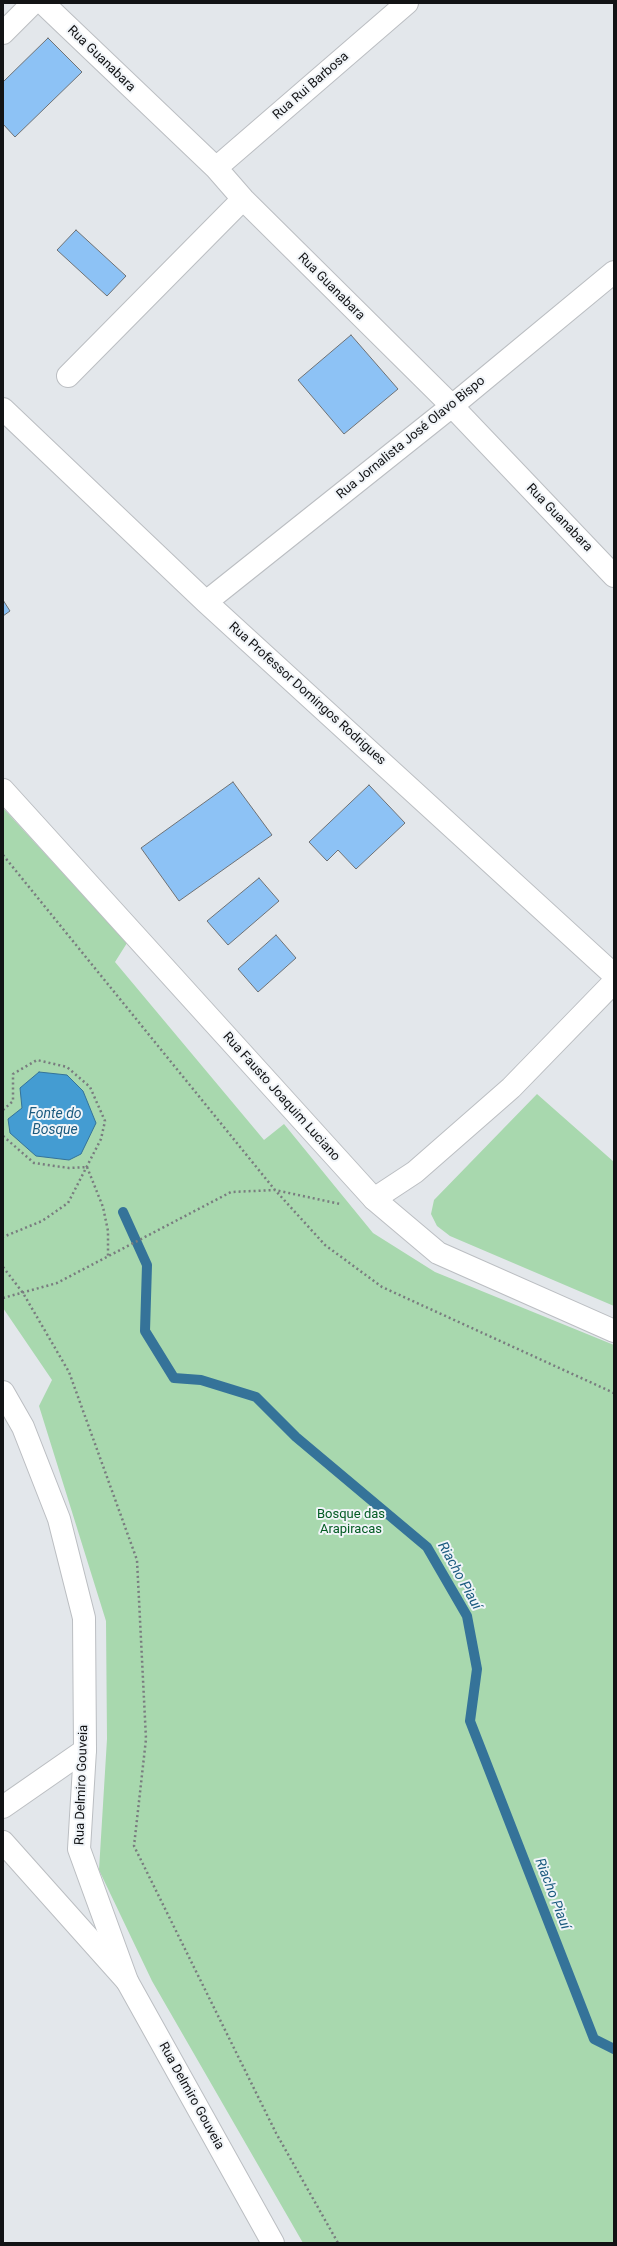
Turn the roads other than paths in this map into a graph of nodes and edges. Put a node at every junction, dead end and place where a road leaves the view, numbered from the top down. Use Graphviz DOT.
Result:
graph roads {
  1 [pos="33,3"];
  2 [pos="43,3"];
  3 [pos="407,3"];
  4 [pos="3,33"];
  5 [pos="216,168"];
  6 [pos="243,199"];
  7 [pos="614,272"];
  8 [pos="68,376"];
  9 [pos="452,406"];
  10 [pos="3,409"];
  11 [pos="614,576"];
  12 [pos="206,602"];
  13 [pos="3,790"];
  14 [pos="614,975"];
  15 [pos="614,982"];
  16 [pos="374,1199"];
  17 [pos="614,1331"];
  18 [pos="3,1392"];
  19 [pos="85,1750"];
  20 [pos="3,1807"];
  21 [pos="3,1842"];
  22 [pos="127,1981"];
  23 [pos="273,2243"];
  1 -- 4 [label="street"];
  2 -- 5 [label="street, Rua Guanabara"];
  3 -- 5 [label="street, Rua Rui Barbosa"];
  5 -- 6 [label="street, Rua Guanabara"];
  6 -- 8 [label="street"];
  6 -- 9 [label="street, Rua Guanabara"];
  7 -- 9 [label="street, Rua Jornalista José Olavo Bispo"];
  9 -- 11 [label="street, Rua Guanabara"];
  9 -- 12 [label="street, Rua Jornalista José Olavo Bispo"];
  10 -- 12 [label="street, Rua Professor Domingos Rodrigues"];
  12 -- 14 [label="street, Rua Professor Domingos Rodrigues"];
  13 -- 16 [label="street, Rua Fausto Joaquim Luciano"];
  15 -- 16 [label="street"];
  16 -- 17 [label="street, Rua Fausto Joaquim Luciano"];
  18 -- 19 [label="street, Rua Delmiro Gouveia"];
  19 -- 20 [label="street"];
  19 -- 22 [label="street, Rua Delmiro Gouveia"];
  21 -- 22 [label="street"];
  22 -- 23 [label="street, Rua Delmiro Gouveia"];
}
